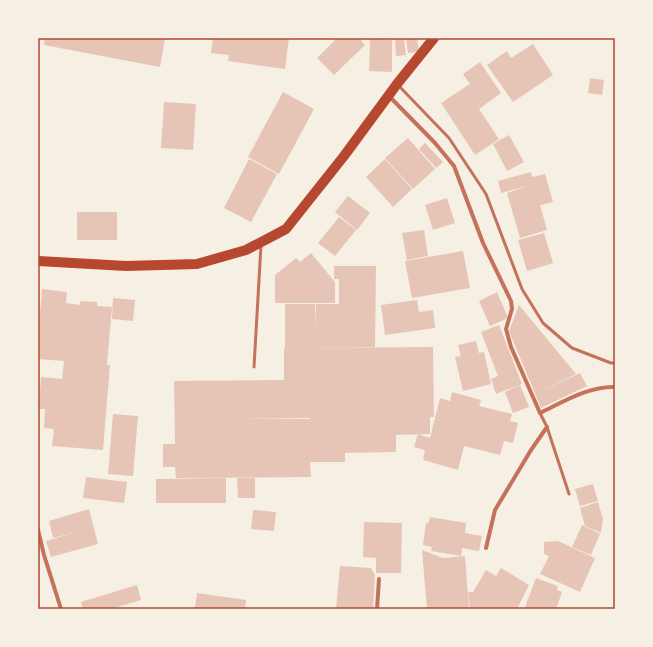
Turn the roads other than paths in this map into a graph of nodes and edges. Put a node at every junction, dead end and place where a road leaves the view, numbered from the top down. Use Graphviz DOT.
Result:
graph roads {
  1 [pos="434,38"];
  2 [pos="397,84"];
  3 [pos="388,95"];
  4 [pos="261,242"];
  5 [pos="38,260"];
  6 [pos="615,363"];
  7 [pos="254,367"];
  8 [pos="615,387"];
  9 [pos="540,413"];
  10 [pos="547,426"];
  11 [pos="569,494"];
  12 [pos="38,530"];
  13 [pos="486,548"];
  14 [pos="379,579"];
  15 [pos="61,609"];
  16 [pos="377,609"];
  1 -- 2 [label="main road"];
  2 -- 3 [label="main road"];
  2 -- 6 [label="lane"];
  3 -- 4 [label="main road"];
  3 -- 9 [label="street"];
  4 -- 5 [label="main road"];
  4 -- 7 [label="lane"];
  8 -- 9 [label="street"];
  9 -- 10 [label="lane"];
  10 -- 11 [label="lane"];
  10 -- 13 [label="street"];
  12 -- 15 [label="street"];
  14 -- 16 [label="street"];
}
